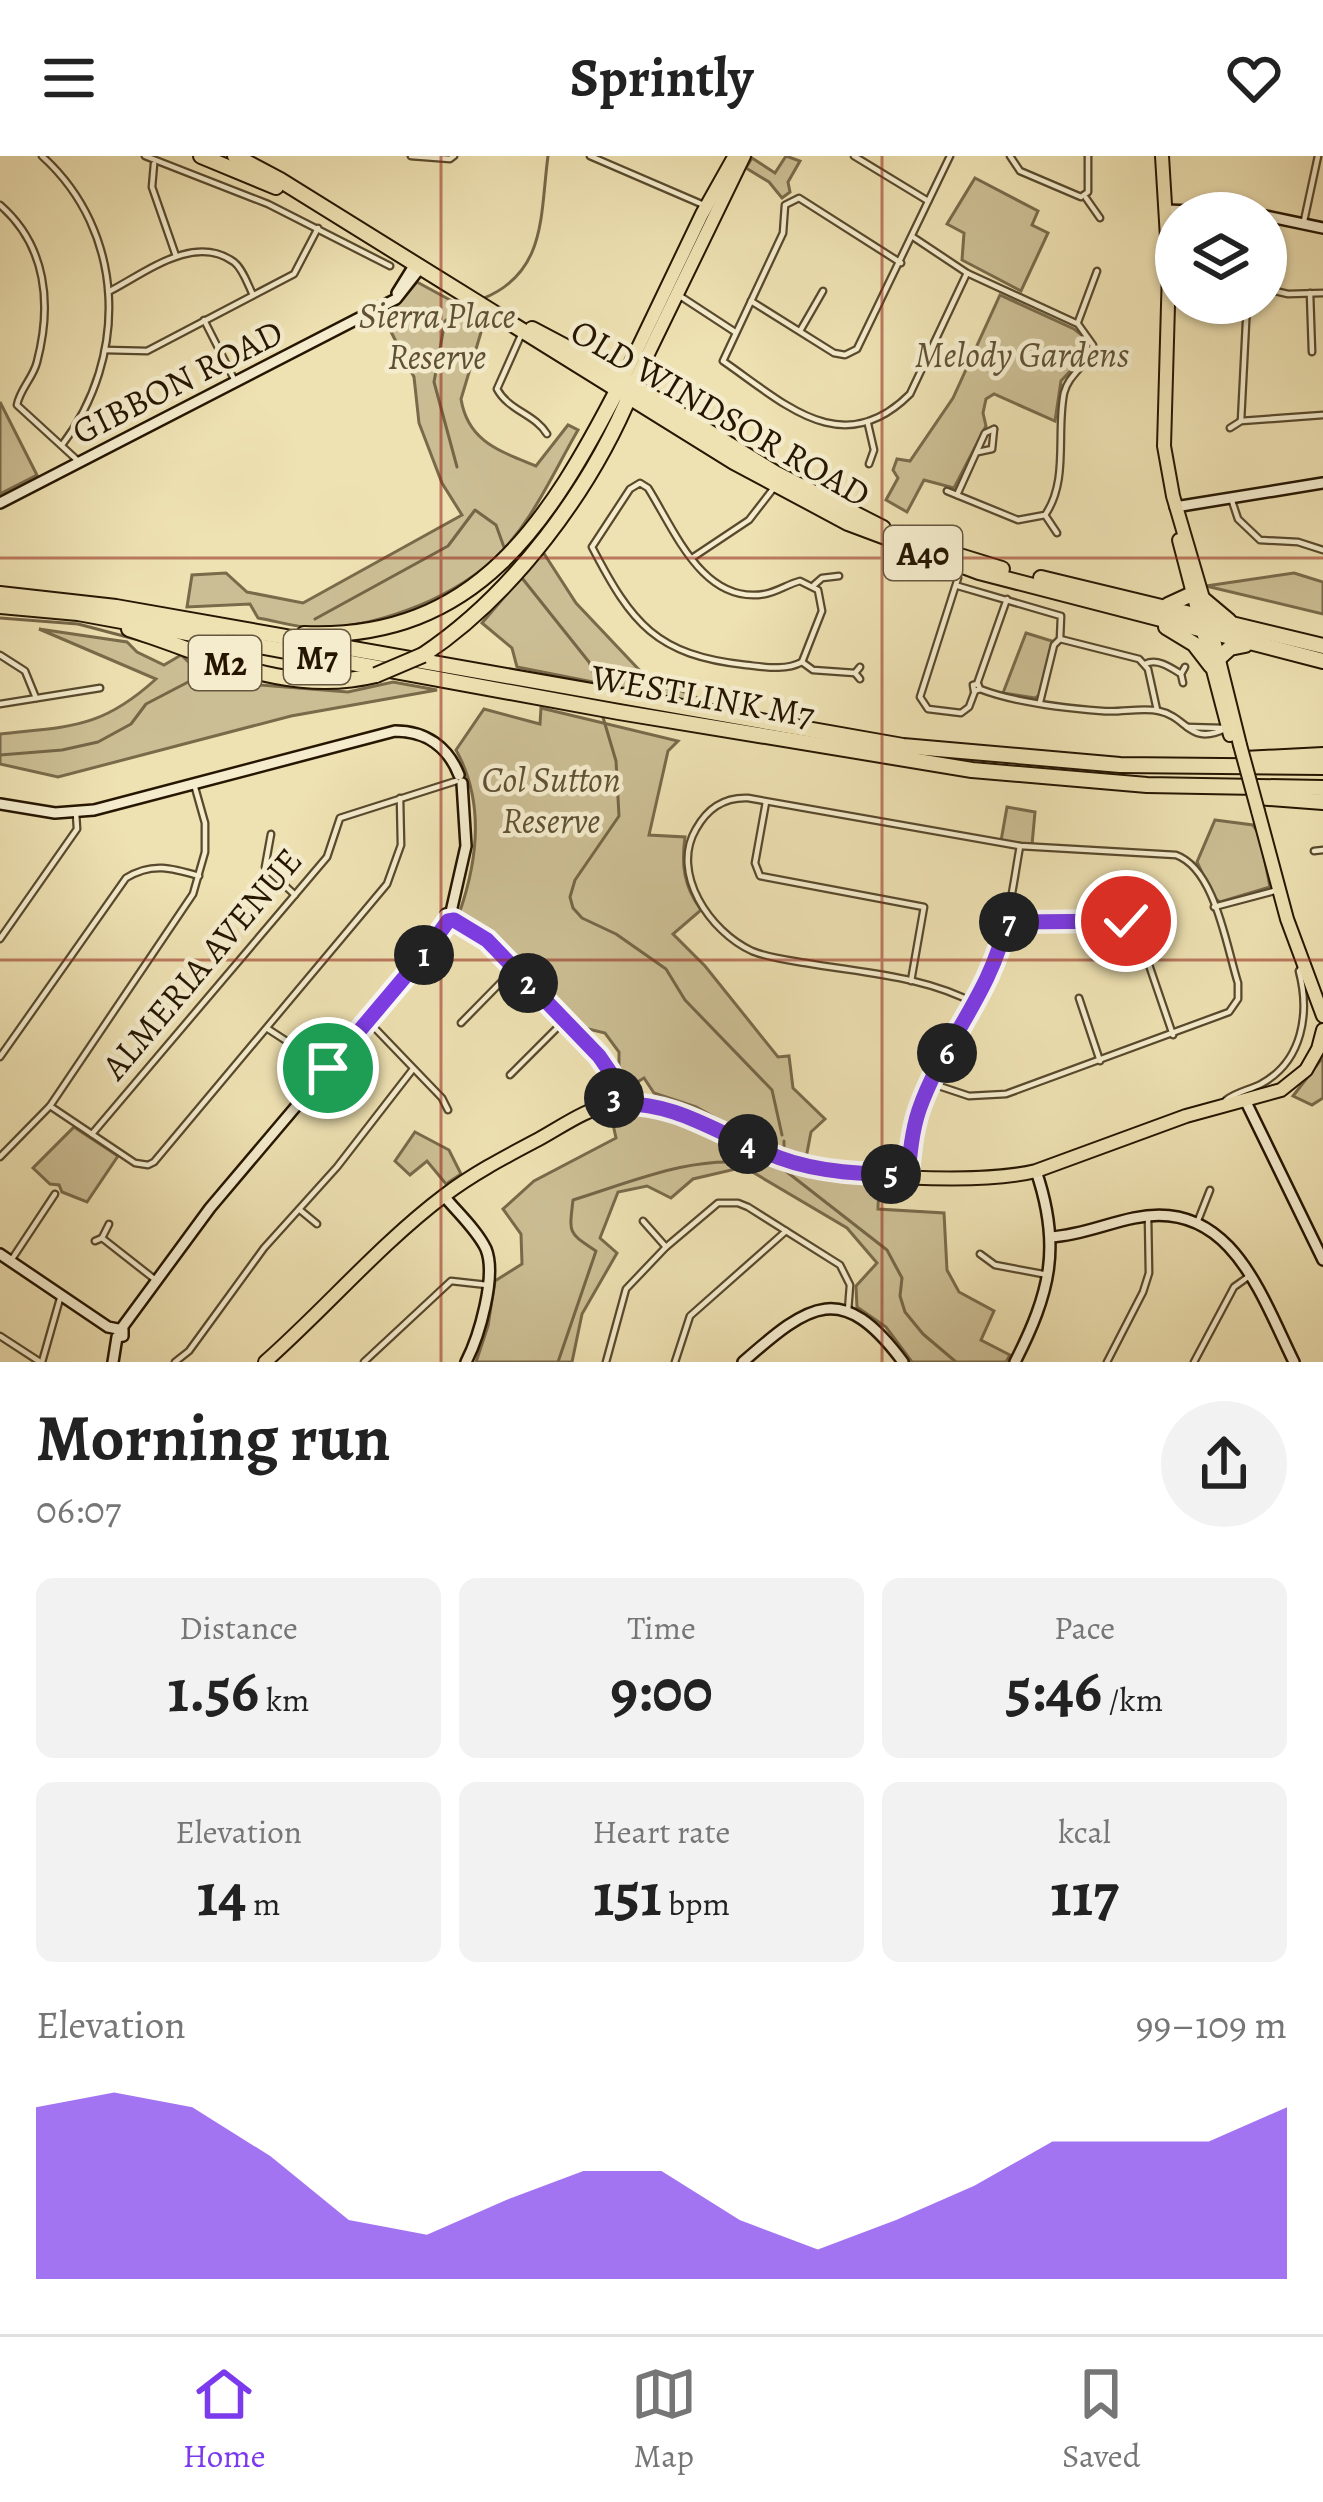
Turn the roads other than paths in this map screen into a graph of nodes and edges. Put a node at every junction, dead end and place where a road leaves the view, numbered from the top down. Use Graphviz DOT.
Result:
graph roads {
  1 [pos="42,156"];
  2 [pos="146,156"];
  3 [pos="200,156"];
  4 [pos="235,156"];
  5 [pos="410,156"];
  6 [pos="454,156"];
  7 [pos="590,156"];
  8 [pos="735,156"];
  9 [pos="744,156"];
  10 [pos="854,156"];
  11 [pos="950,156"];
  12 [pos="1010,156"];
  13 [pos="1088,156"];
  14 [pos="1162,156"];
  15 [pos="1318,156"];
  16 [pos="154,162"];
  17 [pos="1165,192"];
  18 [pos="1084,196"];
  19 [pos="928,201"];
  20 [pos="0,205"];
  21 [pos="711,208"];
  22 [pos="1100,218"];
  23 [pos="1287,219"];
  24 [pos="345,221"];
  25 [pos="1304,221"];
  26 [pos="318,228"];
  27 [pos="1323,228"];
  28 [pos="913,237"];
  29 [pos="176,256"];
  30 [pos="901,263"];
  31 [pos="390,266"];
  32 [pos="418,266"];
  33 [pos="1096,271"];
  34 [pos="967,274"];
  35 [pos="110,291"];
  36 [pos="823,291"];
  37 [pos="1287,291"];
  38 [pos="1323,292"];
  39 [pos="1310,293"];
  40 [pos="677,294"];
  41 [pos="253,295"];
  42 [pos="751,301"];
  43 [pos="204,320"];
  44 [pos="1078,324"];
  45 [pos="1167,324"];
  46 [pos="1246,324"];
  47 [pos="516,327"];
  48 [pos="800,331"];
  49 [pos="735,332"];
  50 [pos="105,350"];
  51 [pos="1312,352"];
  52 [pos="595,362"];
  53 [pos="637,363"];
  54 [pos="235,381"];
  55 [pos="622,386"];
  56 [pos="650,394"];
  57 [pos="1323,415"];
  58 [pos="1241,421"];
  59 [pos="868,422"];
  60 [pos="1230,428"];
  61 [pos="547,434"];
  62 [pos="62,445"];
  63 [pos="977,452"];
  64 [pos="79,463"];
  65 [pos="868,464"];
  66 [pos="777,481"];
  67 [pos="1323,483"];
  68 [pos="947,491"];
  69 [pos="957,495"];
  70 [pos="1231,498"];
  71 [pos="0,503"];
  72 [pos="1175,507"];
  73 [pos="1045,515"];
  74 [pos="1058,533"];
  75 [pos="528,546"];
  76 [pos="1323,550"];
  77 [pos="692,558"];
  78 [pos="951,563"];
  79 [pos="979,572"];
  80 [pos="834,574"];
  81 [pos="957,582"];
  82 [pos="814,585"];
  83 [pos="0,594"];
  84 [pos="1007,598"];
  85 [pos="0,606"];
  86 [pos="78,613"];
  87 [pos="1140,614"];
  88 [pos="1202,615"];
  89 [pos="257,632"];
  90 [pos="1060,639"];
  91 [pos="1256,646"];
  92 [pos="1323,646"];
  93 [pos="0,655"];
  94 [pos="802,662"];
  95 [pos="1215,662"];
  96 [pos="1323,662"];
  97 [pos="1145,664"];
  98 [pos="860,667"];
  99 [pos="1183,683"];
  100 [pos="100,688"];
  101 [pos="977,688"];
  102 [pos="558,693"];
  103 [pos="36,698"];
  104 [pos="1040,702"];
  105 [pos="0,704"];
  106 [pos="651,710"];
  107 [pos="1157,710"];
  108 [pos="1230,722"];
  109 [pos="1323,755"];
  110 [pos="1120,765"];
  111 [pos="1323,767"];
  112 [pos="1053,779"];
  113 [pos="459,780"];
  114 [pos="194,784"];
  115 [pos="1323,788"];
  116 [pos="400,798"];
  117 [pos="766,802"];
  118 [pos="1323,802"];
  119 [pos="0,804"];
  120 [pos="76,813"];
  121 [pos="271,834"];
  122 [pos="1020,846"];
  123 [pos="1323,850"];
  124 [pos="1314,851"];
  125 [pos="200,876"];
  126 [pos="1280,890"];
  127 [pos="295,895"];
  128 [pos="1214,907"];
  129 [pos="451,918"];
  130 [pos="1006,922"];
  131 [pos="0,938"];
  132 [pos="1305,966"];
  133 [pos="514,969"];
  134 [pos="911,981"];
  135 [pos="1079,998"];
  136 [pos="976,1004"];
  137 [pos="1323,1016"];
  138 [pos="565,1020"];
  139 [pos="368,1021"];
  140 [pos="460,1023"];
  141 [pos="267,1028"];
  142 [pos="1323,1030"];
  143 [pos="1174,1035"];
  144 [pos="1320,1050"];
  145 [pos="0,1058"];
  146 [pos="1100,1061"];
  147 [pos="328,1068"];
  148 [pos="413,1069"];
  149 [pos="510,1075"];
  150 [pos="930,1083"];
  151 [pos="1246,1102"];
  152 [pos="615,1104"];
  153 [pos="635,1105"];
  154 [pos="50,1106"];
  155 [pos="1224,1106"];
  156 [pos="448,1110"];
  157 [pos="595,1111"];
  158 [pos="92,1134"];
  159 [pos="0,1157"];
  160 [pos="1036,1171"];
  161 [pos="908,1175"];
  162 [pos="1210,1190"];
  163 [pos="55,1194"];
  164 [pos="444,1196"];
  165 [pos="300,1210"];
  166 [pos="1148,1216"];
  167 [pos="643,1221"];
  168 [pos="1197,1223"];
  169 [pos="109,1224"];
  170 [pos="317,1224"];
  171 [pos="786,1231"];
  172 [pos="1051,1237"];
  173 [pos="666,1247"];
  174 [pos="980,1254"];
  175 [pos="5,1258"];
  176 [pos="1323,1260"];
  177 [pos="1049,1275"];
  178 [pos="1251,1275"];
  179 [pos="158,1282"];
  180 [pos="488,1285"];
  181 [pos="61,1295"];
  182 [pos="848,1311"];
  183 [pos="118,1332"];
  184 [pos="0,1336"];
  185 [pos="41,1362"];
  186 [pos="112,1362"];
  187 [pos="175,1362"];
  188 [pos="265,1362"];
  189 [pos="364,1362"];
  190 [pos="466,1362"];
  191 [pos="606,1362"];
  192 [pos="675,1362"];
  193 [pos="743,1362"];
  194 [pos="903,1362"];
  195 [pos="1015,1362"];
  196 [pos="1107,1362"];
  197 [pos="1194,1362"];
  198 [pos="1294,1362"];
  1 -- 35 [label="street"];
  2 -- 16 [label="street"];
  3 -- 24 [label="highway, OLD WINDSOR ROAD / A40"];
  4 -- 24 [label="highway, OLD WINDSOR ROAD / A40"];
  5 -- 6 [label="street"];
  7 -- 21 [label="street"];
  8 -- 21 [label="main road"];
  9 -- 21 [label="main road"];
  10 -- 19 [label="street"];
  11 -- 19 [label="street"];
  12 -- 18 [label="street"];
  13 -- 18 [label="street"];
  14 -- 17 [label="main road"];
  15 -- 25 [label="street"];
  16 -- 26 [label="street"];
  16 -- 29 [label="street"];
  18 -- 22 [label="street"];
  19 -- 28 [label="street"];
  20 -- 62 [label="street"];
  21 -- 40 [label="main road"];
  21 -- 53 [label="main road"];
  23 -- 25 [label="street"];
  24 -- 32 [label="highway, OLD WINDSOR ROAD / A40"];
  25 -- 27 [label="street"];
  26 -- 31 [label="street"];
  26 -- 41 [label="street"];
  28 -- 30 [label="street"];
  28 -- 34 [label="street"];
  29 -- 35 [label="street"];
  29 -- 41 [label="street"];
  30 -- 42 [label="street"];
  30 -- 48 [label="street"];
  32 -- 47 [label="highway, OLD WINDSOR ROAD / A40"];
  32 -- 54 [label="street, GIBBON ROAD"];
  33 -- 44 [label="street"];
  34 -- 44 [label="street"];
  34 -- 59 [label="street"];
  35 -- 50 [label="street"];
  36 -- 48 [label="street"];
  37 -- 39 [label="street"];
  38 -- 39 [label="street"];
  39 -- 51 [label="street"];
  40 -- 49 [label="street"];
  40 -- 53 [label="main road"];
  41 -- 43 [label="street"];
  42 -- 48 [label="street"];
  42 -- 49 [label="street"];
  43 -- 50 [label="street"];
  43 -- 54 [label="street"];
  44 -- 73 [label="street"];
  45 -- 72 [label="main road"];
  46 -- 58 [label="street"];
  47 -- 52 [label="highway, OLD WINDSOR ROAD / A40"];
  47 -- 55 [label="highway, OLD WINDSOR ROAD / A40"];
  47 -- 61 [label="street"];
  49 -- 59 [label="street"];
  50 -- 62 [label="street"];
  52 -- 53 [label="main road"];
  52 -- 55 [label="highway, OLD WINDSOR ROAD / A40"];
  53 -- 55 [label="main road"];
  53 -- 56 [label="main road"];
  54 -- 64 [label="street, GIBBON ROAD"];
  55 -- 56 [label="highway, OLD WINDSOR ROAD"];
  55 -- 66 [label="highway, OLD WINDSOR ROAD / A40"];
  55 -- 75 [label="highway, M2"];
  55 -- 75 [label="highway, M2"];
  56 -- 66 [label="highway, OLD WINDSOR ROAD"];
  57 -- 58 [label="street"];
  58 -- 60 [label="street"];
  59 -- 65 [label="street"];
  62 -- 64 [label="street"];
  63 -- 69 [label="street"];
  64 -- 71 [label="street, GIBBON ROAD"];
  66 -- 77 [label="street"];
  66 -- 78 [label="highway, OLD WINDSOR ROAD / A40"];
  66 -- 88 [label="highway, OLD WINDSOR ROAD"];
  67 -- 70 [label="street"];
  68 -- 69 [label="street"];
  69 -- 73 [label="street"];
  70 -- 72 [label="street"];
  70 -- 76 [label="street"];
  72 -- 88 [label="main road"];
  73 -- 74 [label="street"];
  75 -- 86 [label="highway, M2, bridge"];
  75 -- 89 [label="highway, M2"];
  77 -- 82 [label="street"];
  77 -- 94 [label="street"];
  78 -- 79 [label="highway, OLD WINDSOR ROAD / A40"];
  78 -- 81 [label="street"];
  79 -- 81 [label="street"];
  79 -- 87 [label="highway, OLD WINDSOR ROAD / A40"];
  80 -- 82 [label="street"];
  81 -- 84 [label="street"];
  81 -- 101 [label="street"];
  82 -- 94 [label="street"];
  83 -- 89 [label="highway, M2"];
  84 -- 90 [label="street"];
  84 -- 101 [label="street"];
  85 -- 86 [label="highway, M2"];
  86 -- 102 [label="highway, WESTLINK M7 / M7"];
  87 -- 88 [label="highway, OLD WINDSOR ROAD / A40"];
  87 -- 95 [label="highway"];
  88 -- 91 [label="highway, OLD WINDSOR ROAD / A40"];
  88 -- 92 [label="highway, OLD WINDSOR ROAD"];
  88 -- 95 [label="main road"];
  89 -- 102 [label="highway, WESTLINK M7 / M7"];
  90 -- 97 [label="street"];
  90 -- 104 [label="street"];
  91 -- 95 [label="highway"];
  91 -- 96 [label="highway, OLD WINDSOR ROAD / A40"];
  93 -- 103 [label="street"];
  94 -- 98 [label="street"];
  95 -- 108 [label="main road"];
  97 -- 99 [label="street"];
  97 -- 107 [label="street"];
  100 -- 103 [label="street"];
  101 -- 104 [label="street"];
  102 -- 106 [label="highway, WESTLINK M7 / M7"];
  103 -- 105 [label="street"];
  104 -- 107 [label="street"];
  106 -- 110 [label="highway, WESTLINK M7 / M7"];
  106 -- 112 [label="highway, WESTLINK M7 / M7"];
  107 -- 108 [label="street"];
  108 -- 126 [label="main road, bridge"];
  109 -- 110 [label="highway"];
  110 -- 111 [label="highway, WESTLINK M7 / M7"];
  112 -- 115 [label="highway, WESTLINK M7 / M7"];
  112 -- 118 [label="highway"];
  113 -- 114 [label="street"];
  113 -- 116 [label="street, ALMERIA AVENUE"];
  113 -- 129 [label="street"];
  114 -- 120 [label="street"];
  114 -- 125 [label="street"];
  116 -- 127 [label="street, ALMERIA AVENUE"];
  116 -- 141 [label="street"];
  117 -- 122 [label="street"];
  117 -- 134 [label="street"];
  117 -- 134 [label="street"];
  119 -- 120 [label="street"];
  120 -- 131 [label="street"];
  121 -- 127 [label="street"];
  122 -- 128 [label="street"];
  122 -- 130 [label="street"];
  123 -- 124 [label="street"];
  125 -- 145 [label="street"];
  125 -- 154 [label="street"];
  126 -- 128 [label="street"];
  126 -- 132 [label="main road"];
  127 -- 158 [label="street, ALMERIA AVENUE"];
  128 -- 143 [label="street"];
  129 -- 133 [label="street"];
  129 -- 139 [label="street"];
  130 -- 136 [label="street"];
  130 -- 143 [label="street"];
  132 -- 137 [label="main road"];
  132 -- 155 [label="street"];
  133 -- 138 [label="street"];
  133 -- 140 [label="street"];
  134 -- 136 [label="street"];
  135 -- 146 [label="street"];
  136 -- 150 [label="street"];
  138 -- 149 [label="street"];
  138 -- 152 [label="street"];
  139 -- 147 [label="street"];
  139 -- 148 [label="street"];
  141 -- 147 [label="street"];
  141 -- 158 [label="street"];
  142 -- 144 [label="main road"];
  143 -- 146 [label="street"];
  144 -- 151 [label="main road"];
  146 -- 150 [label="street"];
  147 -- 179 [label="street"];
  148 -- 156 [label="street"];
  148 -- 165 [label="street"];
  150 -- 161 [label="street"];
  151 -- 155 [label="main road"];
  151 -- 176 [label="street"];
  152 -- 153 [label="main road"];
  152 -- 157 [label="main road"];
  153 -- 157 [label="main road"];
  153 -- 161 [label="main road"];
  154 -- 158 [label="street"];
  154 -- 159 [label="street"];
  155 -- 160 [label="main road"];
  157 -- 164 [label="main road"];
  160 -- 161 [label="main road"];
  160 -- 172 [label="street"];
  162 -- 168 [label="street"];
  163 -- 175 [label="street"];
  164 -- 180 [label="street"];
  164 -- 188 [label="main road"];
  165 -- 170 [label="street"];
  165 -- 187 [label="street"];
  166 -- 168 [label="street"];
  166 -- 172 [label="street"];
  166 -- 196 [label="street"];
  167 -- 173 [label="street"];
  168 -- 178 [label="street"];
  169 -- 179 [label="street"];
  171 -- 173 [label="street"];
  171 -- 182 [label="street"];
  171 -- 192 [label="street"];
  172 -- 177 [label="street"];
  173 -- 191 [label="street"];
  174 -- 177 [label="street"];
  175 -- 181 [label="street"];
  177 -- 195 [label="street"];
  178 -- 197 [label="street"];
  178 -- 198 [label="street"];
  179 -- 183 [label="street"];
  180 -- 189 [label="street"];
  180 -- 190 [label="street"];
  181 -- 183 [label="street"];
  181 -- 185 [label="street"];
  182 -- 193 [label="street"];
  182 -- 194 [label="street"];
  183 -- 186 [label="street"];
  184 -- 185 [label="street"];
}
